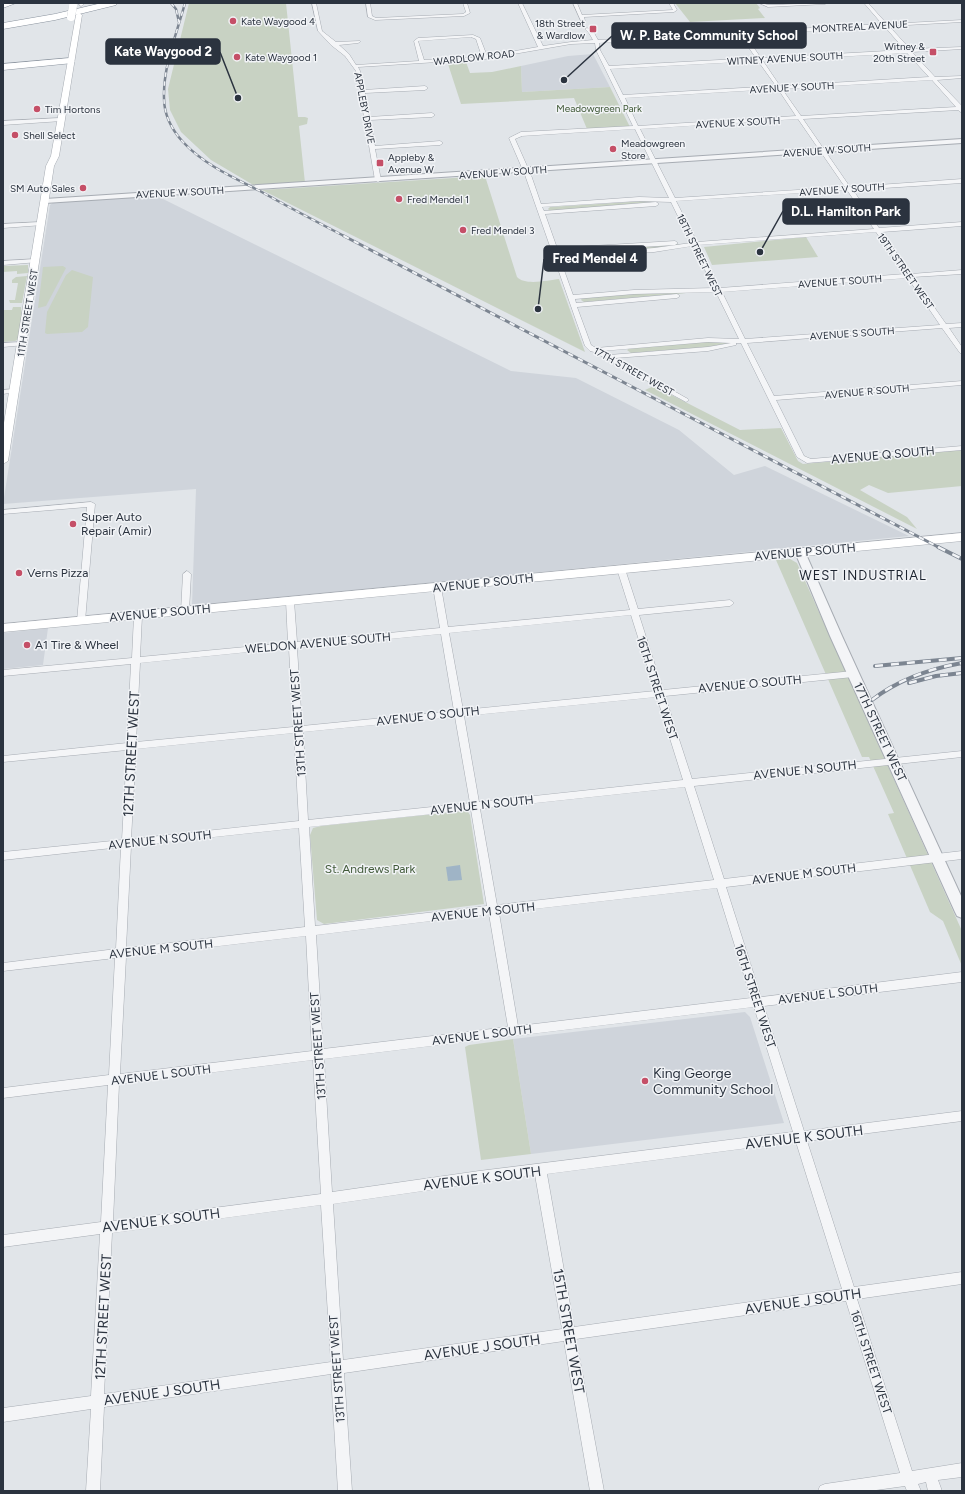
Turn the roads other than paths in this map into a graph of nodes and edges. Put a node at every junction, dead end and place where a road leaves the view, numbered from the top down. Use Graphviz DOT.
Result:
graph roads {
  1 [pos="12,3"];
  2 [pos="98,3"];
  3 [pos="113,3"];
  4 [pos="314,3"];
  5 [pos="368,3"];
  6 [pos="465,3"];
  7 [pos="520,3"];
  8 [pos="575,3"];
  9 [pos="671,3"];
  10 [pos="761,3"];
  11 [pos="825,3"];
  12 [pos="866,3"];
  13 [pos="77,4"];
  14 [pos="3,5"];
  15 [pos="581,16"];
  16 [pos="70,20"];
  17 [pos="962,21"];
  18 [pos="3,25"];
  19 [pos="886,25"];
  20 [pos="741,33"];
  21 [pos="593,41"];
  22 [pos="358,42"];
  23 [pos="333,44"];
  24 [pos="541,48"];
  25 [pos="962,48"];
  26 [pos="63,51"];
  27 [pos="909,51"];
  28 [pos="485,58"];
  29 [pos="759,60"];
  30 [pos="422,62"];
  31 [pos="44,63"];
  32 [pos="3,65"];
  33 [pos="62,65"];
  34 [pos="356,66"];
  35 [pos="607,68"];
  36 [pos="962,77"];
  37 [pos="934,79"];
  38 [pos="425,88"];
  39 [pos="779,88"];
  40 [pos="362,92"];
  41 [pos="621,97"];
  42 [pos="54,109"];
  43 [pos="961,109"];
  44 [pos="432,115"];
  45 [pos="800,118"];
  46 [pos="368,119"];
  47 [pos="52,120"];
  48 [pos="60,120"];
  49 [pos="3,123"];
  50 [pos="637,128"];
  51 [pos="514,136"];
  52 [pos="962,141"];
  53 [pos="440,143"];
  54 [pos="373,148"];
  55 [pos="822,151"];
  56 [pos="654,162"];
  57 [pos="50,166"];
  58 [pos="526,171"];
  59 [pos="378,180"];
  60 [pos="962,181"];
  61 [pos="849,188"];
  62 [pos="673,200"];
  63 [pos="45,201"];
  64 [pos="539,206"];
  65 [pos="541,213"];
  66 [pos="41,224"];
  67 [pos="962,224"];
  68 [pos="3,226"];
  69 [pos="878,230"];
  70 [pos="695,244"];
  71 [pos="555,250"];
  72 [pos="558,258"];
  73 [pos="36,261"];
  74 [pos="3,263"];
  75 [pos="962,272"];
  76 [pos="910,276"];
  77 [pos="718,290"];
  78 [pos="571,297"];
  79 [pos="574,305"];
  80 [pos="962,325"];
  81 [pos="944,326"];
  82 [pos="743,342"];
  83 [pos="23,344"];
  84 [pos="3,345"];
  85 [pos="619,348"];
  86 [pos="592,350"];
  87 [pos="962,352"];
  88 [pos="622,355"];
  89 [pos="606,357"];
  90 [pos="962,383"];
  91 [pos="14,391"];
  92 [pos="3,392"];
  93 [pos="772,398"];
  94 [pos="686,400"];
  95 [pos="962,448"];
  96 [pos="805,460"];
  97 [pos="3,461"];
  98 [pos="3,512"];
  99 [pos="962,537"];
  100 [pos="800,552"];
  101 [pos="621,569"];
  102 [pos="188,574"];
  103 [pos="437,587"];
  104 [pos="290,601"];
  105 [pos="730,603"];
  106 [pos="185,611"];
  107 [pos="634,613"];
  108 [pos="138,616"];
  109 [pos="81,621"];
  110 [pos="3,628"];
  111 [pos="445,631"];
  112 [pos="293,646"];
  113 [pos="136,661"];
  114 [pos="3,673"];
  115 [pos="853,674"];
  116 [pos="659,692"];
  117 [pos="458,712"];
  118 [pos="298,730"];
  119 [pos="131,746"];
  120 [pos="962,754"];
  121 [pos="3,759"];
  122 [pos="893,761"];
  123 [pos="687,782"];
  124 [pos="475,805"];
  125 [pos="304,824"];
  126 [pos="126,843"];
  127 [pos="962,855"];
  128 [pos="3,856"];
  129 [pos="938,858"];
  130 [pos="719,884"];
  131 [pos="494,911"];
  132 [pos="962,912"];
  133 [pos="311,931"];
  134 [pos="121,953"];
  135 [pos="3,967"];
  136 [pos="962,977"];
  137 [pos="757,1002"];
  138 [pos="514,1031"];
  139 [pos="318,1055"];
  140 [pos="115,1080"];
  141 [pos="3,1093"];
  142 [pos="962,1116"];
  143 [pos="800,1138"];
  144 [pos="540,1170"];
  145 [pos="327,1199"];
  146 [pos="107,1227"];
  147 [pos="3,1241"];
  148 [pos="962,1278"];
  149 [pos="849,1294"];
  150 [pos="569,1334"];
  151 [pos="337,1367"];
  152 [pos="98,1401"];
  153 [pos="3,1415"];
  154 [pos="962,1470"];
  155 [pos="930,1475"];
  156 [pos="908,1478"];
  157 [pos="93,1491"];
  158 [pos="345,1491"];
  159 [pos="597,1491"];
  160 [pos="825,1491"];
  161 [pos="914,1491"];
  162 [pos="936,1491"];
  1 -- 14 [label="highway"];
  2 -- 18 [label="highway"];
  3 -- 18 [label="highway"];
  4 -- 23 [label="street, APPLEBY DRIVE"];
  5 -- 6 [label="street"];
  7 -- 24 [label="street"];
  8 -- 15 [label="street"];
  9 -- 15 [label="street"];
  10 -- 11 [label="street"];
  12 -- 19 [label="street"];
  13 -- 16 [label="main road, 11TH STREET WEST, bridge"];
  13 -- 33 [label="main road, 11TH STREET WEST"];
  15 -- 21 [label="street"];
  17 -- 19 [label="street, MONTREAL AVENUE"];
  19 -- 20 [label="street, MONTREAL AVENUE"];
  19 -- 27 [label="street"];
  20 -- 21 [label="street, MONTREAL AVENUE"];
  20 -- 29 [label="street, 19TH STREET WEST"];
  21 -- 24 [label="street, WARDLOW ROAD"];
  21 -- 35 [label="street, 18TH STREET WEST"];
  22 -- 23 [label="street"];
  23 -- 34 [label="street, APPLEBY DRIVE"];
  24 -- 28 [label="street, WARDLOW ROAD"];
  25 -- 27 [label="street, WITNEY AVENUE SOUTH"];
  26 -- 31 [label="highway"];
  26 -- 33 [label="main road, 11TH STREET WEST"];
  27 -- 29 [label="street, WITNEY AVENUE SOUTH"];
  27 -- 37 [label="street"];
  28 -- 30 [label="street, WARDLOW ROAD"];
  28 -- 30 [label="street"];
  29 -- 35 [label="street, WITNEY AVENUE SOUTH"];
  29 -- 39 [label="street, 19TH STREET WEST"];
  30 -- 34 [label="street, WARDLOW ROAD"];
  31 -- 32 [label="highway"];
  31 -- 33 [label="highway"];
  33 -- 48 [label="main road, 11TH STREET WEST"];
  34 -- 40 [label="street, APPLEBY DRIVE"];
  35 -- 41 [label="street, 18TH STREET WEST"];
  36 -- 37 [label="street, AVENUE Y SOUTH"];
  37 -- 39 [label="street, AVENUE Y SOUTH"];
  37 -- 43 [label="street"];
  38 -- 40 [label="street"];
  39 -- 41 [label="street, AVENUE Y SOUTH"];
  39 -- 45 [label="street, 19TH STREET WEST"];
  40 -- 46 [label="street, APPLEBY DRIVE"];
  41 -- 50 [label="street, 18TH STREET WEST"];
  42 -- 47 [label="main road, 11TH STREET WEST"];
  43 -- 45 [label="street, AVENUE X SOUTH"];
  44 -- 46 [label="street"];
  45 -- 50 [label="street, AVENUE X SOUTH"];
  45 -- 55 [label="street, 19TH STREET WEST"];
  46 -- 54 [label="street, APPLEBY DRIVE"];
  47 -- 48 [label="street"];
  47 -- 49 [label="street"];
  47 -- 57 [label="main road, 11TH STREET WEST"];
  48 -- 57 [label="main road, 11TH STREET WEST"];
  50 -- 51 [label="street, AVENUE X SOUTH"];
  50 -- 56 [label="street, 18TH STREET WEST"];
  51 -- 58 [label="street, 17TH STREET WEST"];
  52 -- 55 [label="street, AVENUE W SOUTH"];
  53 -- 54 [label="street"];
  54 -- 59 [label="street, APPLEBY DRIVE"];
  55 -- 56 [label="street, AVENUE W SOUTH"];
  55 -- 61 [label="street, 19TH STREET WEST"];
  56 -- 58 [label="street, AVENUE W SOUTH"];
  56 -- 62 [label="street, 18TH STREET WEST"];
  57 -- 63 [label="main road, 11TH STREET WEST"];
  58 -- 59 [label="street, AVENUE W SOUTH"];
  58 -- 64 [label="street, 17TH STREET WEST"];
  59 -- 63 [label="street, AVENUE W SOUTH"];
  60 -- 61 [label="street, AVENUE V SOUTH"];
  61 -- 62 [label="street, AVENUE V SOUTH"];
  61 -- 69 [label="street, 19TH STREET WEST"];
  62 -- 64 [label="street, AVENUE V SOUTH"];
  62 -- 65 [label="street, AVENUE V SOUTH"];
  62 -- 70 [label="street, 18TH STREET WEST"];
  63 -- 66 [label="main road, 11TH STREET WEST"];
  64 -- 65 [label="street, 17TH STREET WEST"];
  65 -- 71 [label="street, 17TH STREET WEST"];
  66 -- 68 [label="street"];
  66 -- 73 [label="main road, 11TH STREET WEST"];
  67 -- 69 [label="street"];
  69 -- 70 [label="street"];
  69 -- 76 [label="street, 19TH STREET WEST"];
  70 -- 71 [label="street"];
  70 -- 72 [label="street"];
  70 -- 77 [label="street, 18TH STREET WEST"];
  71 -- 72 [label="street, 17TH STREET WEST"];
  72 -- 78 [label="street, 17TH STREET WEST"];
  73 -- 74 [label="street"];
  73 -- 83 [label="main road, 11TH STREET WEST"];
  75 -- 76 [label="street, AVENUE T SOUTH"];
  76 -- 77 [label="street, AVENUE T SOUTH"];
  76 -- 81 [label="street, 19TH STREET WEST"];
  77 -- 78 [label="street, AVENUE T SOUTH"];
  77 -- 79 [label="street, AVENUE T SOUTH"];
  77 -- 82 [label="street, 18TH STREET WEST"];
  78 -- 79 [label="street, 17TH STREET WEST"];
  79 -- 86 [label="street, 17TH STREET WEST"];
  80 -- 81 [label="street, AVENUE S SOUTH"];
  81 -- 82 [label="street, AVENUE S SOUTH"];
  81 -- 87 [label="street, 19TH STREET WEST"];
  82 -- 85 [label="street, AVENUE S SOUTH"];
  82 -- 88 [label="street, AVENUE S SOUTH"];
  82 -- 93 [label="street, 18TH STREET WEST"];
  83 -- 84 [label="street"];
  83 -- 91 [label="main road, 11TH STREET WEST"];
  85 -- 86 [label="street, AVENUE S SOUTH"];
  85 -- 88 [label="street"];
  86 -- 89 [label="street, 17TH STREET WEST"];
  88 -- 89 [label="street, AVENUE S SOUTH"];
  89 -- 94 [label="street, 17TH STREET WEST"];
  90 -- 93 [label="street, AVENUE R SOUTH"];
  91 -- 92 [label="street"];
  91 -- 97 [label="main road, 11TH STREET WEST"];
  93 -- 96 [label="street, 18TH STREET WEST"];
  95 -- 96 [label="street, AVENUE Q SOUTH"];
  98 -- 109 [label="street"];
  99 -- 100 [label="main road, AVENUE P SOUTH"];
  100 -- 101 [label="main road, AVENUE P SOUTH"];
  100 -- 115 [label="street, 17TH STREET WEST"];
  101 -- 103 [label="main road, AVENUE P SOUTH"];
  101 -- 107 [label="street, 16TH STREET WEST"];
  102 -- 106 [label="street"];
  103 -- 104 [label="main road, AVENUE P SOUTH"];
  103 -- 111 [label="street"];
  104 -- 106 [label="main road, AVENUE P SOUTH"];
  104 -- 112 [label="street, 13TH STREET WEST"];
  105 -- 107 [label="street, WELDON AVENUE SOUTH"];
  106 -- 108 [label="main road, AVENUE P SOUTH"];
  107 -- 111 [label="street, WELDON AVENUE SOUTH"];
  107 -- 116 [label="street, 16TH STREET WEST"];
  108 -- 109 [label="main road, AVENUE P SOUTH"];
  108 -- 113 [label="street, 12TH STREET WEST"];
  109 -- 110 [label="main road, AVENUE P SOUTH"];
  111 -- 112 [label="street, WELDON AVENUE SOUTH"];
  111 -- 117 [label="street"];
  112 -- 113 [label="street, WELDON AVENUE SOUTH"];
  112 -- 118 [label="street, 13TH STREET WEST"];
  113 -- 114 [label="street, WELDON AVENUE SOUTH"];
  113 -- 119 [label="street, 12TH STREET WEST"];
  115 -- 116 [label="street, AVENUE O SOUTH"];
  115 -- 122 [label="street, 17TH STREET WEST"];
  116 -- 117 [label="street, AVENUE O SOUTH"];
  116 -- 123 [label="street, 16TH STREET WEST"];
  117 -- 118 [label="street, AVENUE O SOUTH"];
  117 -- 124 [label="street"];
  118 -- 119 [label="street, AVENUE O SOUTH"];
  118 -- 125 [label="street, 13TH STREET WEST"];
  119 -- 121 [label="street, AVENUE O SOUTH"];
  119 -- 126 [label="street, 12TH STREET WEST"];
  120 -- 122 [label="street, AVENUE N SOUTH"];
  122 -- 123 [label="street, AVENUE N SOUTH"];
  122 -- 129 [label="street, 17TH STREET WEST"];
  123 -- 124 [label="street, AVENUE N SOUTH"];
  123 -- 130 [label="street, 16TH STREET WEST"];
  124 -- 125 [label="street, AVENUE N SOUTH"];
  124 -- 131 [label="street"];
  125 -- 126 [label="street, AVENUE N SOUTH"];
  125 -- 133 [label="street, 13TH STREET WEST"];
  126 -- 128 [label="street, AVENUE N SOUTH"];
  126 -- 134 [label="street, 12TH STREET WEST"];
  127 -- 129 [label="street, AVENUE M SOUTH"];
  129 -- 130 [label="street, AVENUE M SOUTH"];
  129 -- 132 [label="street, 17TH STREET WEST"];
  130 -- 131 [label="street, AVENUE M SOUTH"];
  130 -- 137 [label="street, 16TH STREET WEST"];
  131 -- 133 [label="street, AVENUE M SOUTH"];
  131 -- 138 [label="street"];
  133 -- 134 [label="street, AVENUE M SOUTH"];
  133 -- 139 [label="street, 13TH STREET WEST"];
  134 -- 135 [label="street, AVENUE M SOUTH"];
  134 -- 140 [label="street, 12TH STREET WEST"];
  136 -- 137 [label="street, AVENUE L SOUTH"];
  137 -- 138 [label="street, AVENUE L SOUTH"];
  137 -- 143 [label="street, 16TH STREET WEST"];
  138 -- 139 [label="street, AVENUE L SOUTH"];
  139 -- 140 [label="street, AVENUE L SOUTH"];
  139 -- 145 [label="street, 13TH STREET WEST"];
  140 -- 141 [label="street, AVENUE L SOUTH"];
  140 -- 146 [label="street, 12TH STREET WEST"];
  142 -- 143 [label="street, AVENUE K SOUTH"];
  143 -- 144 [label="street, AVENUE K SOUTH"];
  143 -- 149 [label="street, 16TH STREET WEST"];
  144 -- 145 [label="street, AVENUE K SOUTH"];
  144 -- 150 [label="street, 15TH STREET WEST"];
  145 -- 146 [label="street, AVENUE K SOUTH"];
  145 -- 151 [label="street, 13TH STREET WEST"];
  146 -- 147 [label="street, AVENUE K SOUTH"];
  146 -- 152 [label="street, 12TH STREET WEST"];
  148 -- 149 [label="street, AVENUE J SOUTH"];
  149 -- 150 [label="street, AVENUE J SOUTH"];
  149 -- 156 [label="street, 16TH STREET WEST"];
  150 -- 151 [label="street, AVENUE J SOUTH"];
  150 -- 159 [label="street, 15TH STREET WEST"];
  151 -- 152 [label="street, AVENUE J SOUTH"];
  151 -- 158 [label="street, 13TH STREET WEST"];
  152 -- 153 [label="street, AVENUE J SOUTH"];
  152 -- 157 [label="street, 12TH STREET WEST"];
  154 -- 155 [label="street"];
  155 -- 156 [label="street"];
  155 -- 162 [label="street"];
  156 -- 160 [label="street"];
  156 -- 161 [label="street, 16TH STREET WEST"];
}
